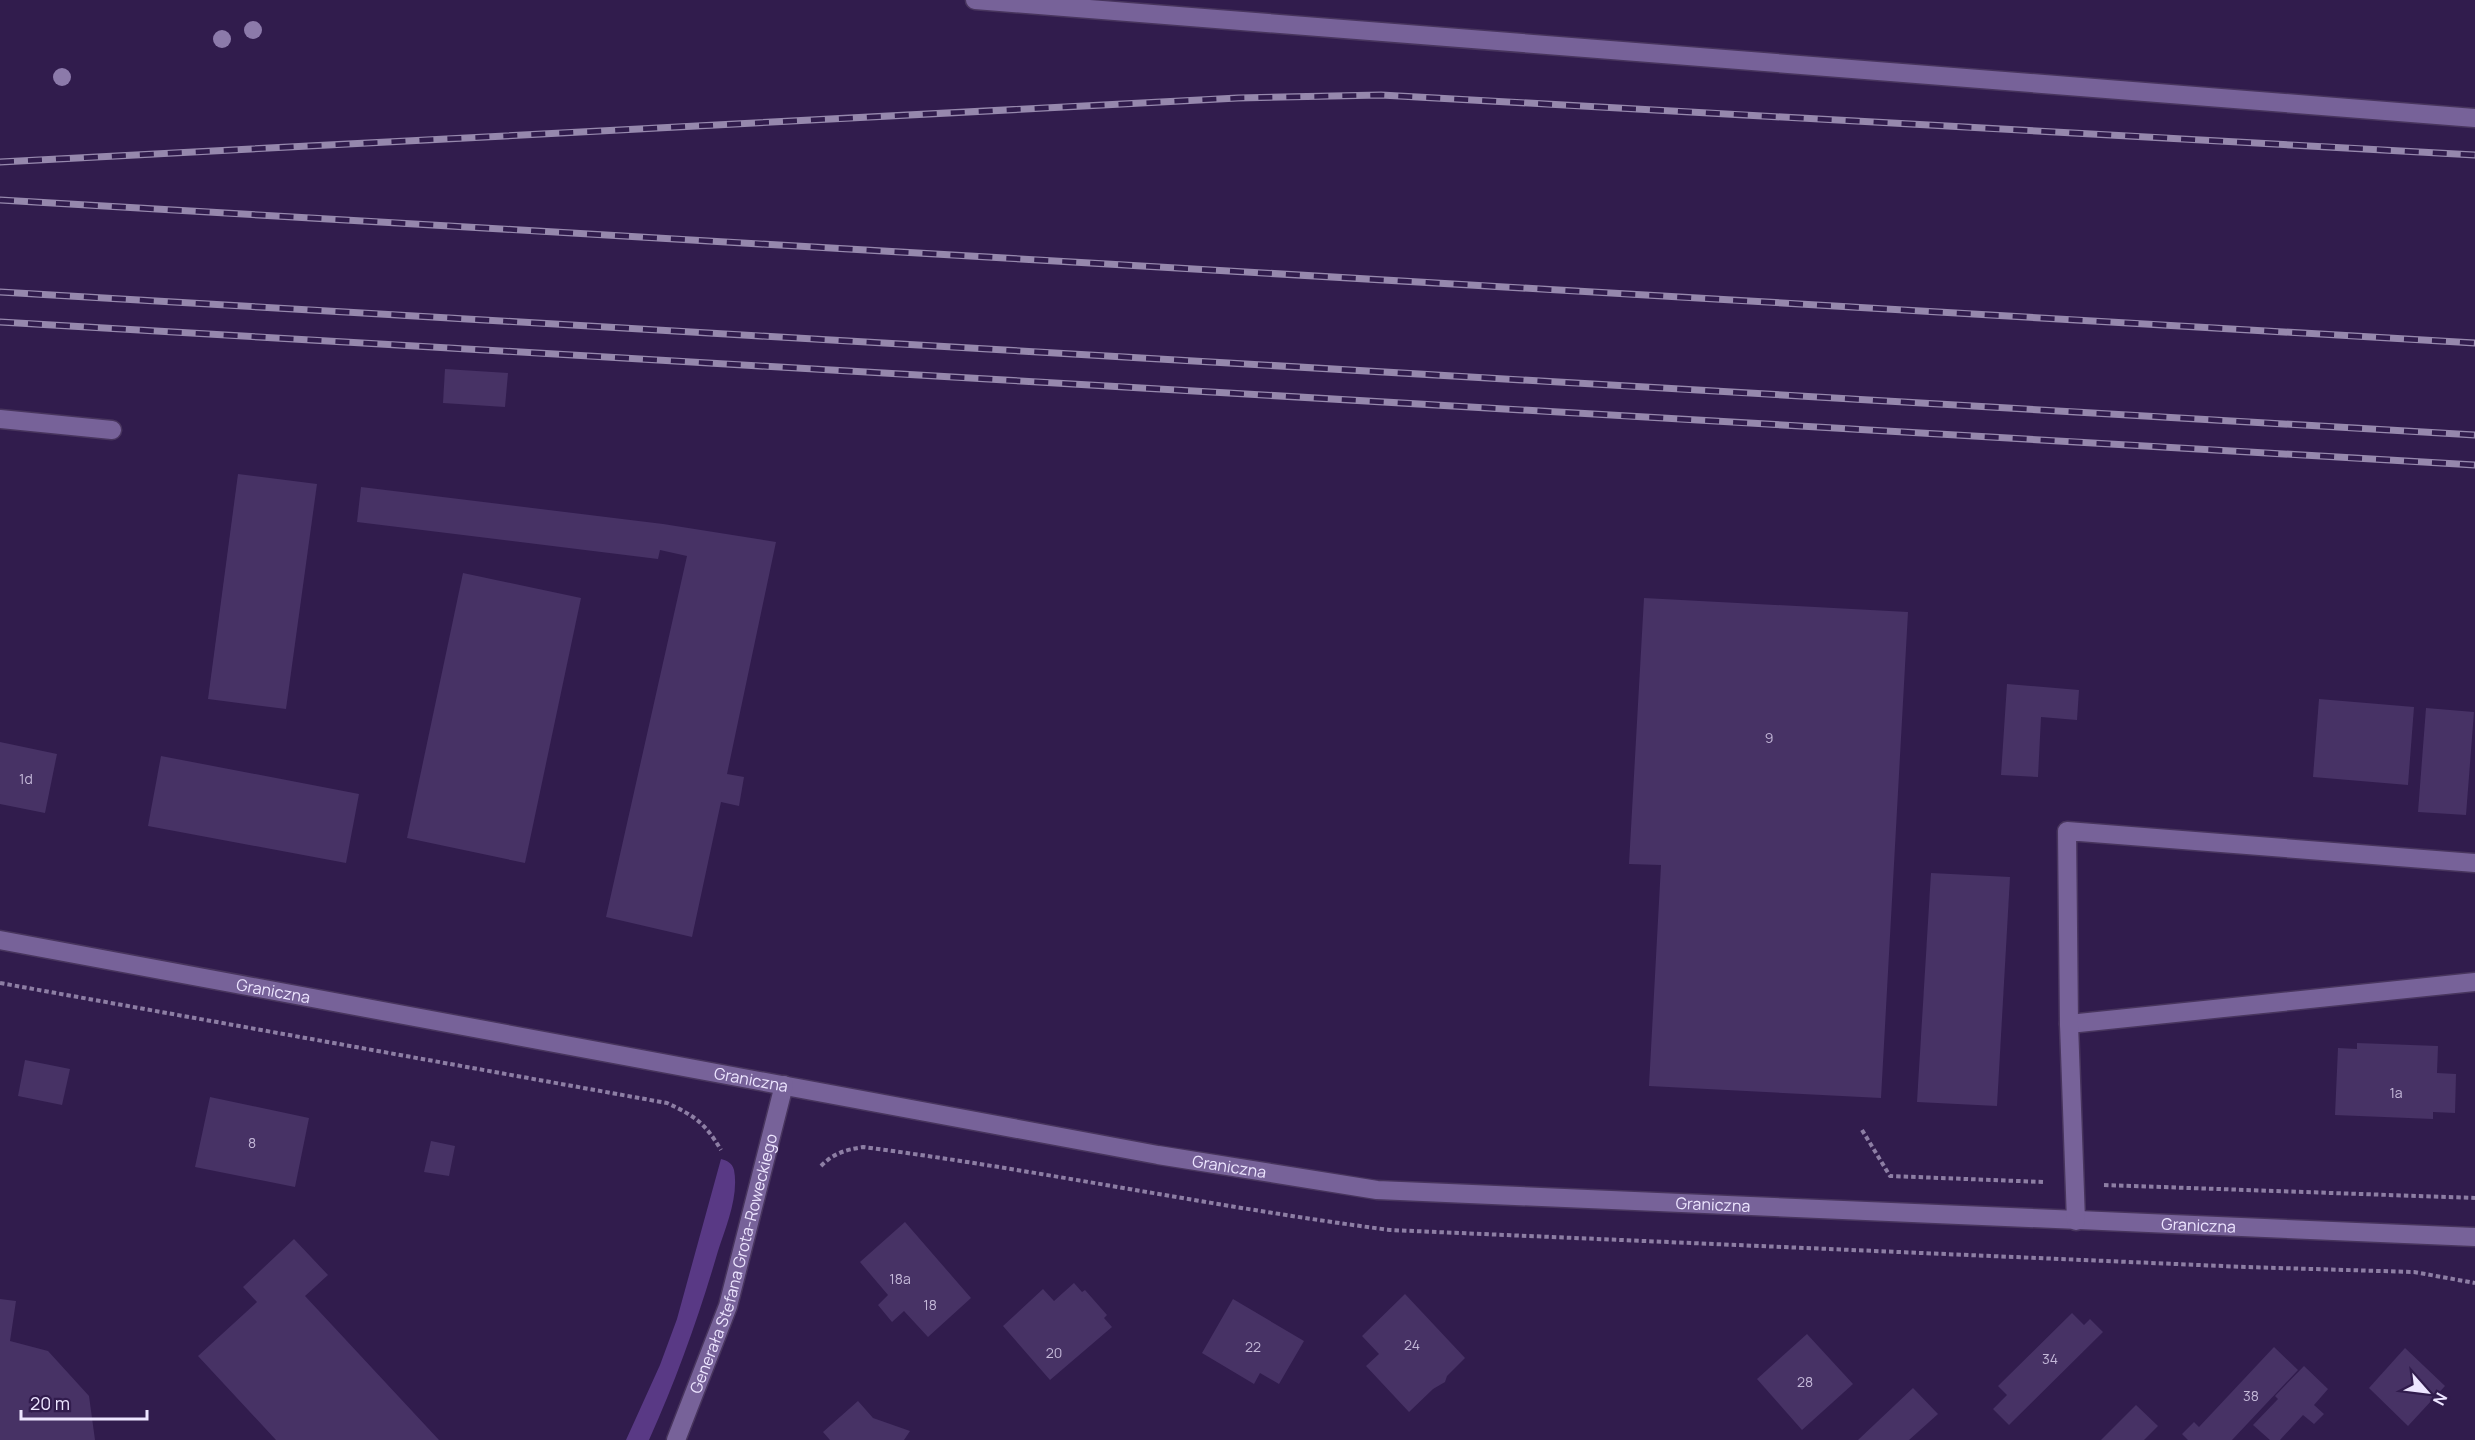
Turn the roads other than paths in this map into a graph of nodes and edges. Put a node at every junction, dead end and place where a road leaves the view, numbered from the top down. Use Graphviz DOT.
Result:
graph roads {
  1 [pos="975,0"];
  2 [pos="2475,118"];
  3 [pos="0,419"];
  4 [pos="111,430"];
  5 [pos="2475,864"];
  6 [pos="0,940"];
  7 [pos="2475,981"];
  8 [pos="2069,1024"];
  9 [pos="783,1085"];
  10 [pos="2076,1221"];
  11 [pos="2475,1237"];
  12 [pos="676,1440"];
  1 -- 2 [label="street"];
  3 -- 4 [label="street"];
  5 -- 8 [label="street"];
  6 -- 9 [label="street, Graniczna"];
  7 -- 8 [label="street"];
  8 -- 10 [label="street"];
  9 -- 10 [label="street, Graniczna"];
  9 -- 12 [label="street, Generała Stefana Grota-Roweckiego"];
  10 -- 11 [label="street, Graniczna"];
}
